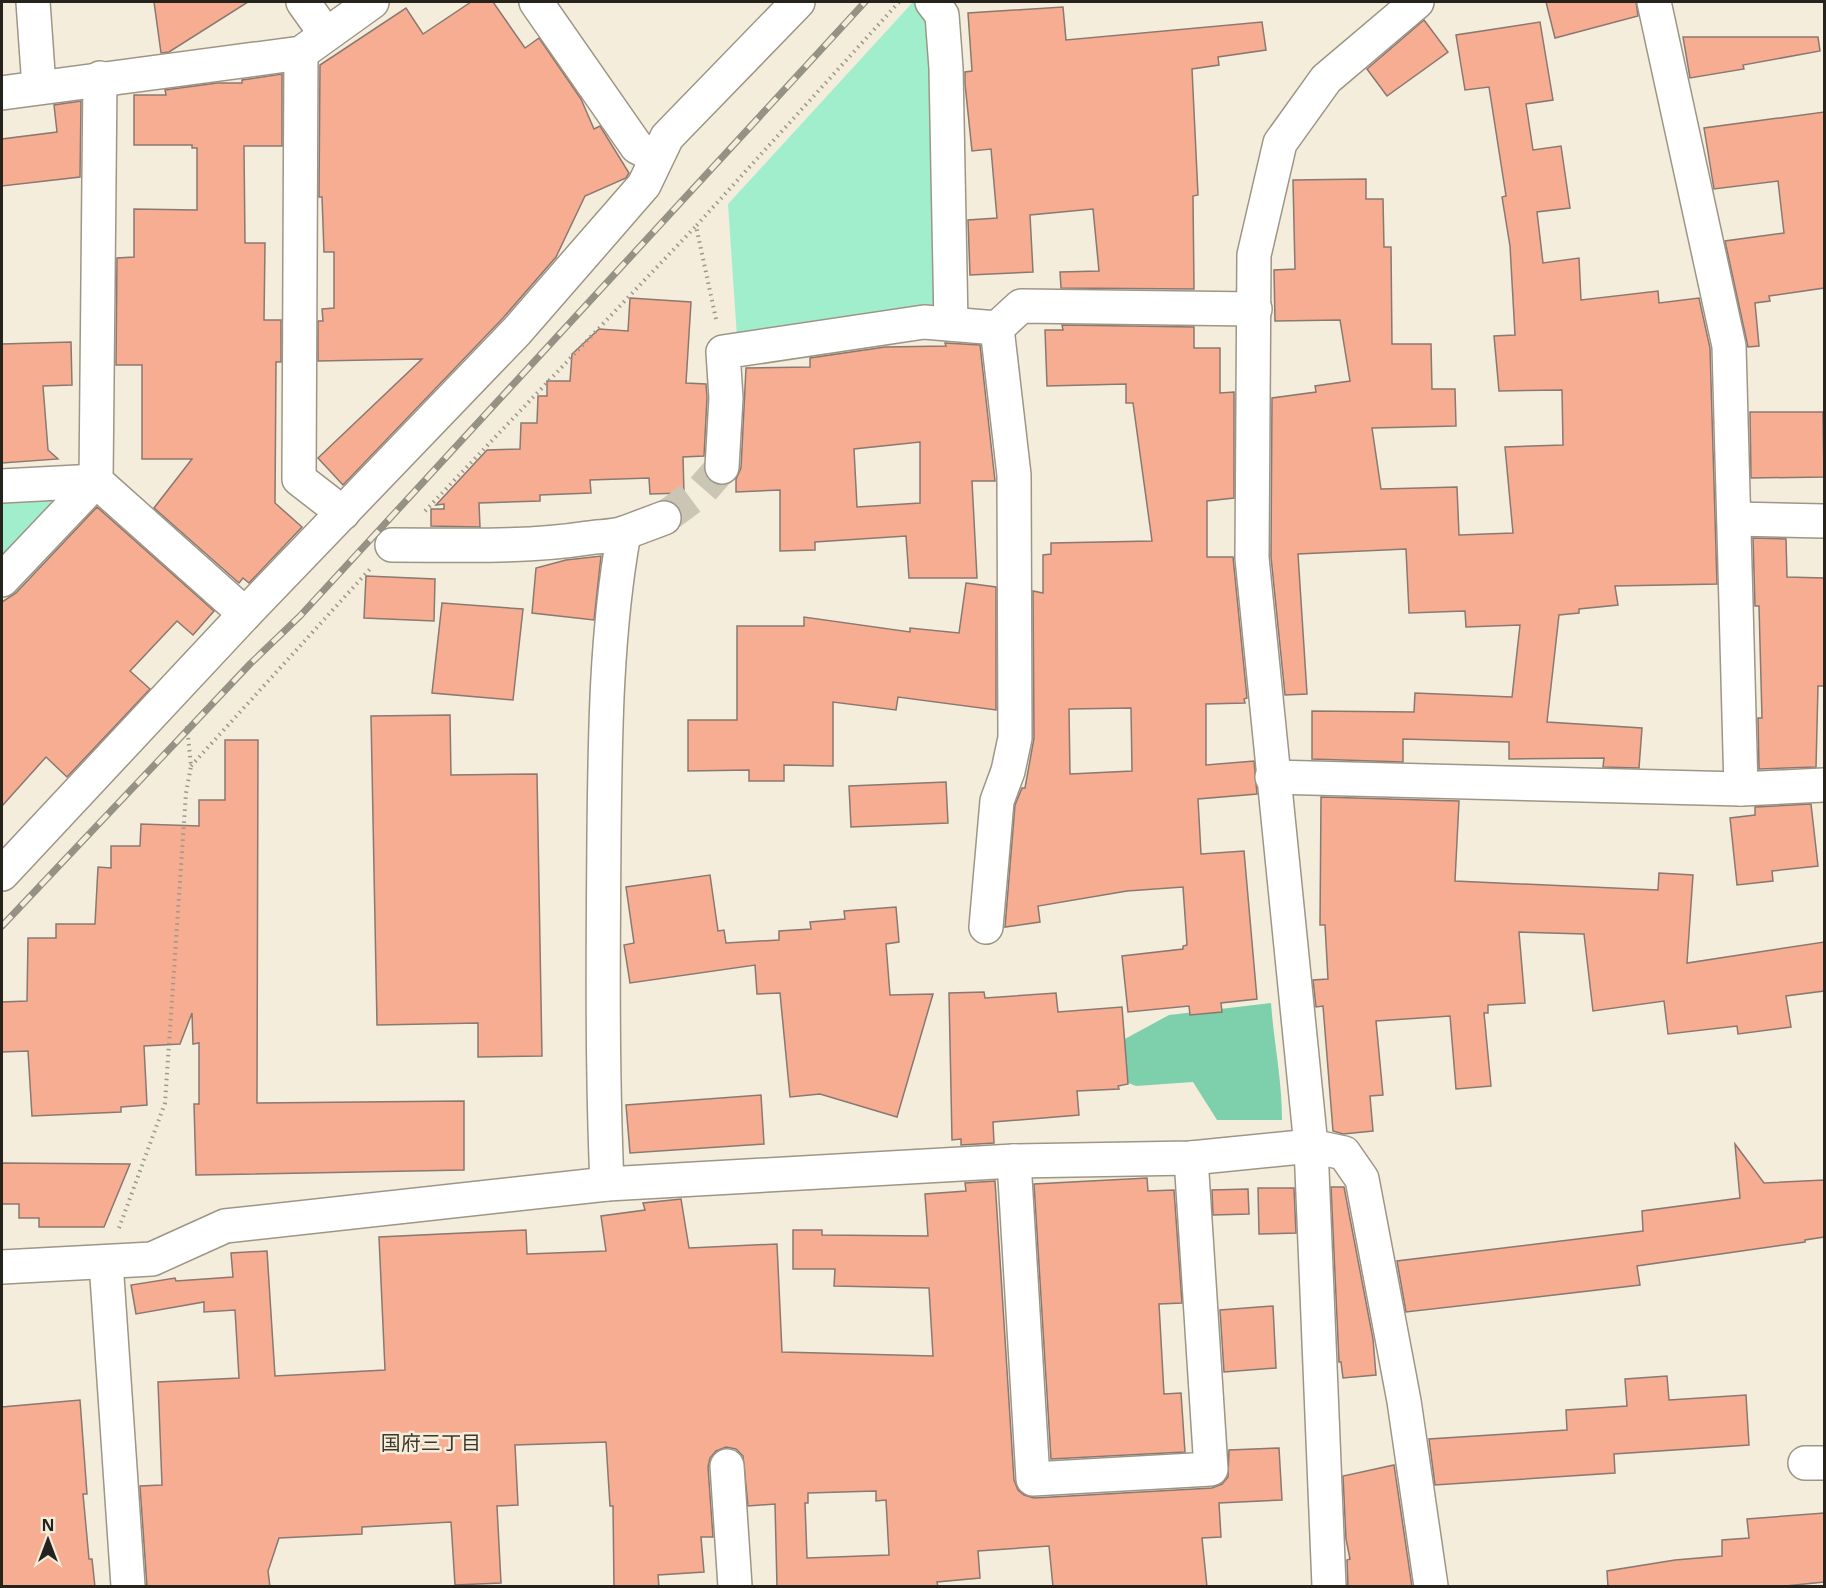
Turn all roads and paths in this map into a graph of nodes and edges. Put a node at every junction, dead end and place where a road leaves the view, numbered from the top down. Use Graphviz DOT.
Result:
graph roads {
  1 [pos="33,2"];
  2 [pos="303,2"];
  3 [pos="372,2"];
  4 [pos="536,2"];
  5 [pos="798,2"];
  6 [pos="900,2"];
  7 [pos="932,2"];
  8 [pos="1417,2"];
  9 [pos="1653,2"];
  10 [pos="313,43"];
  11 [pos="100,78"];
  12 [pos="39,87"];
  13 [pos="2,93"];
  14 [pos="656,157"];
  15 [pos="696,226"];
  16 [pos="1255,309"];
  17 [pos="951,324"];
  18 [pos="997,328"];
  19 [pos="723,352"];
  20 [pos="722,467"];
  21 [pos="96,481"];
  22 [pos="2,486"];
  23 [pos="343,513"];
  24 [pos="663,518"];
  25 [pos="1734,519"];
  26 [pos="1824,521"];
  27 [pos="624,532"];
  28 [pos="392,545"];
  29 [pos="2,580"];
  30 [pos="244,614"];
  31 [pos="175,701"];
  32 [pos="191,766"];
  33 [pos="1272,777"];
  34 [pos="1824,785"];
  35 [pos="1741,789"];
  36 [pos="2,874"];
  37 [pos="986,927"];
  38 [pos="1311,1146"];
  39 [pos="1191,1158"];
  40 [pos="1014,1161"];
  41 [pos="607,1184"];
  42 [pos="106,1262"];
  43 [pos="2,1267"];
  44 [pos="728,1466"];
  45 [pos="128,1587"];
  46 [pos="735,1587"];
  47 [pos="1329,1587"];
  48 [pos="1431,1587"];
  1 -- 12 [label="street"];
  2 -- 10 [label="street"];
  3 -- 10 [label="street"];
  4 -- 14 [label="street"];
  5 -- 14 [label="street"];
  6 -- 15 [label="path"];
  7 -- 17 [label="street"];
  8 -- 16 [label="street"];
  9 -- 25 [label="street"];
  10 -- 11 [label="street"];
  10 -- 23 [label="street"];
  11 -- 12 [label="street"];
  11 -- 21 [label="street"];
  12 -- 13 [label="street"];
  14 -- 23 [label="street"];
  15 -- 19 [label="path"];
  15 -- 28 [label="path"];
  16 -- 18 [label="street"];
  16 -- 33 [label="street"];
  17 -- 18 [label="street"];
  17 -- 19 [label="street"];
  18 -- 37 [label="street"];
  19 -- 20 [label="street"];
  21 -- 22 [label="street"];
  21 -- 29 [label="street"];
  21 -- 30 [label="street"];
  23 -- 30 [label="street"];
  24 -- 27 [label="street"];
  25 -- 26 [label="street"];
  25 -- 35 [label="street"];
  27 -- 28 [label="street"];
  27 -- 41 [label="street"];
  28 -- 32 [label="path"];
  30 -- 31 [label="street"];
  31 -- 32 [label="path"];
  31 -- 36 [label="street"];
  32 -- 42 [label="path"];
  33 -- 35 [label="street"];
  33 -- 38 [label="street"];
  34 -- 35 [label="street"];
  38 -- 39 [label="street"];
  38 -- 47 [label="street"];
  38 -- 48 [label="street"];
  39 -- 40 [label="street"];
  39 -- 40 [label="street"];
  40 -- 41 [label="street"];
  41 -- 42 [label="street"];
  42 -- 43 [label="street"];
  42 -- 45 [label="street"];
  44 -- 46 [label="street"];
}
